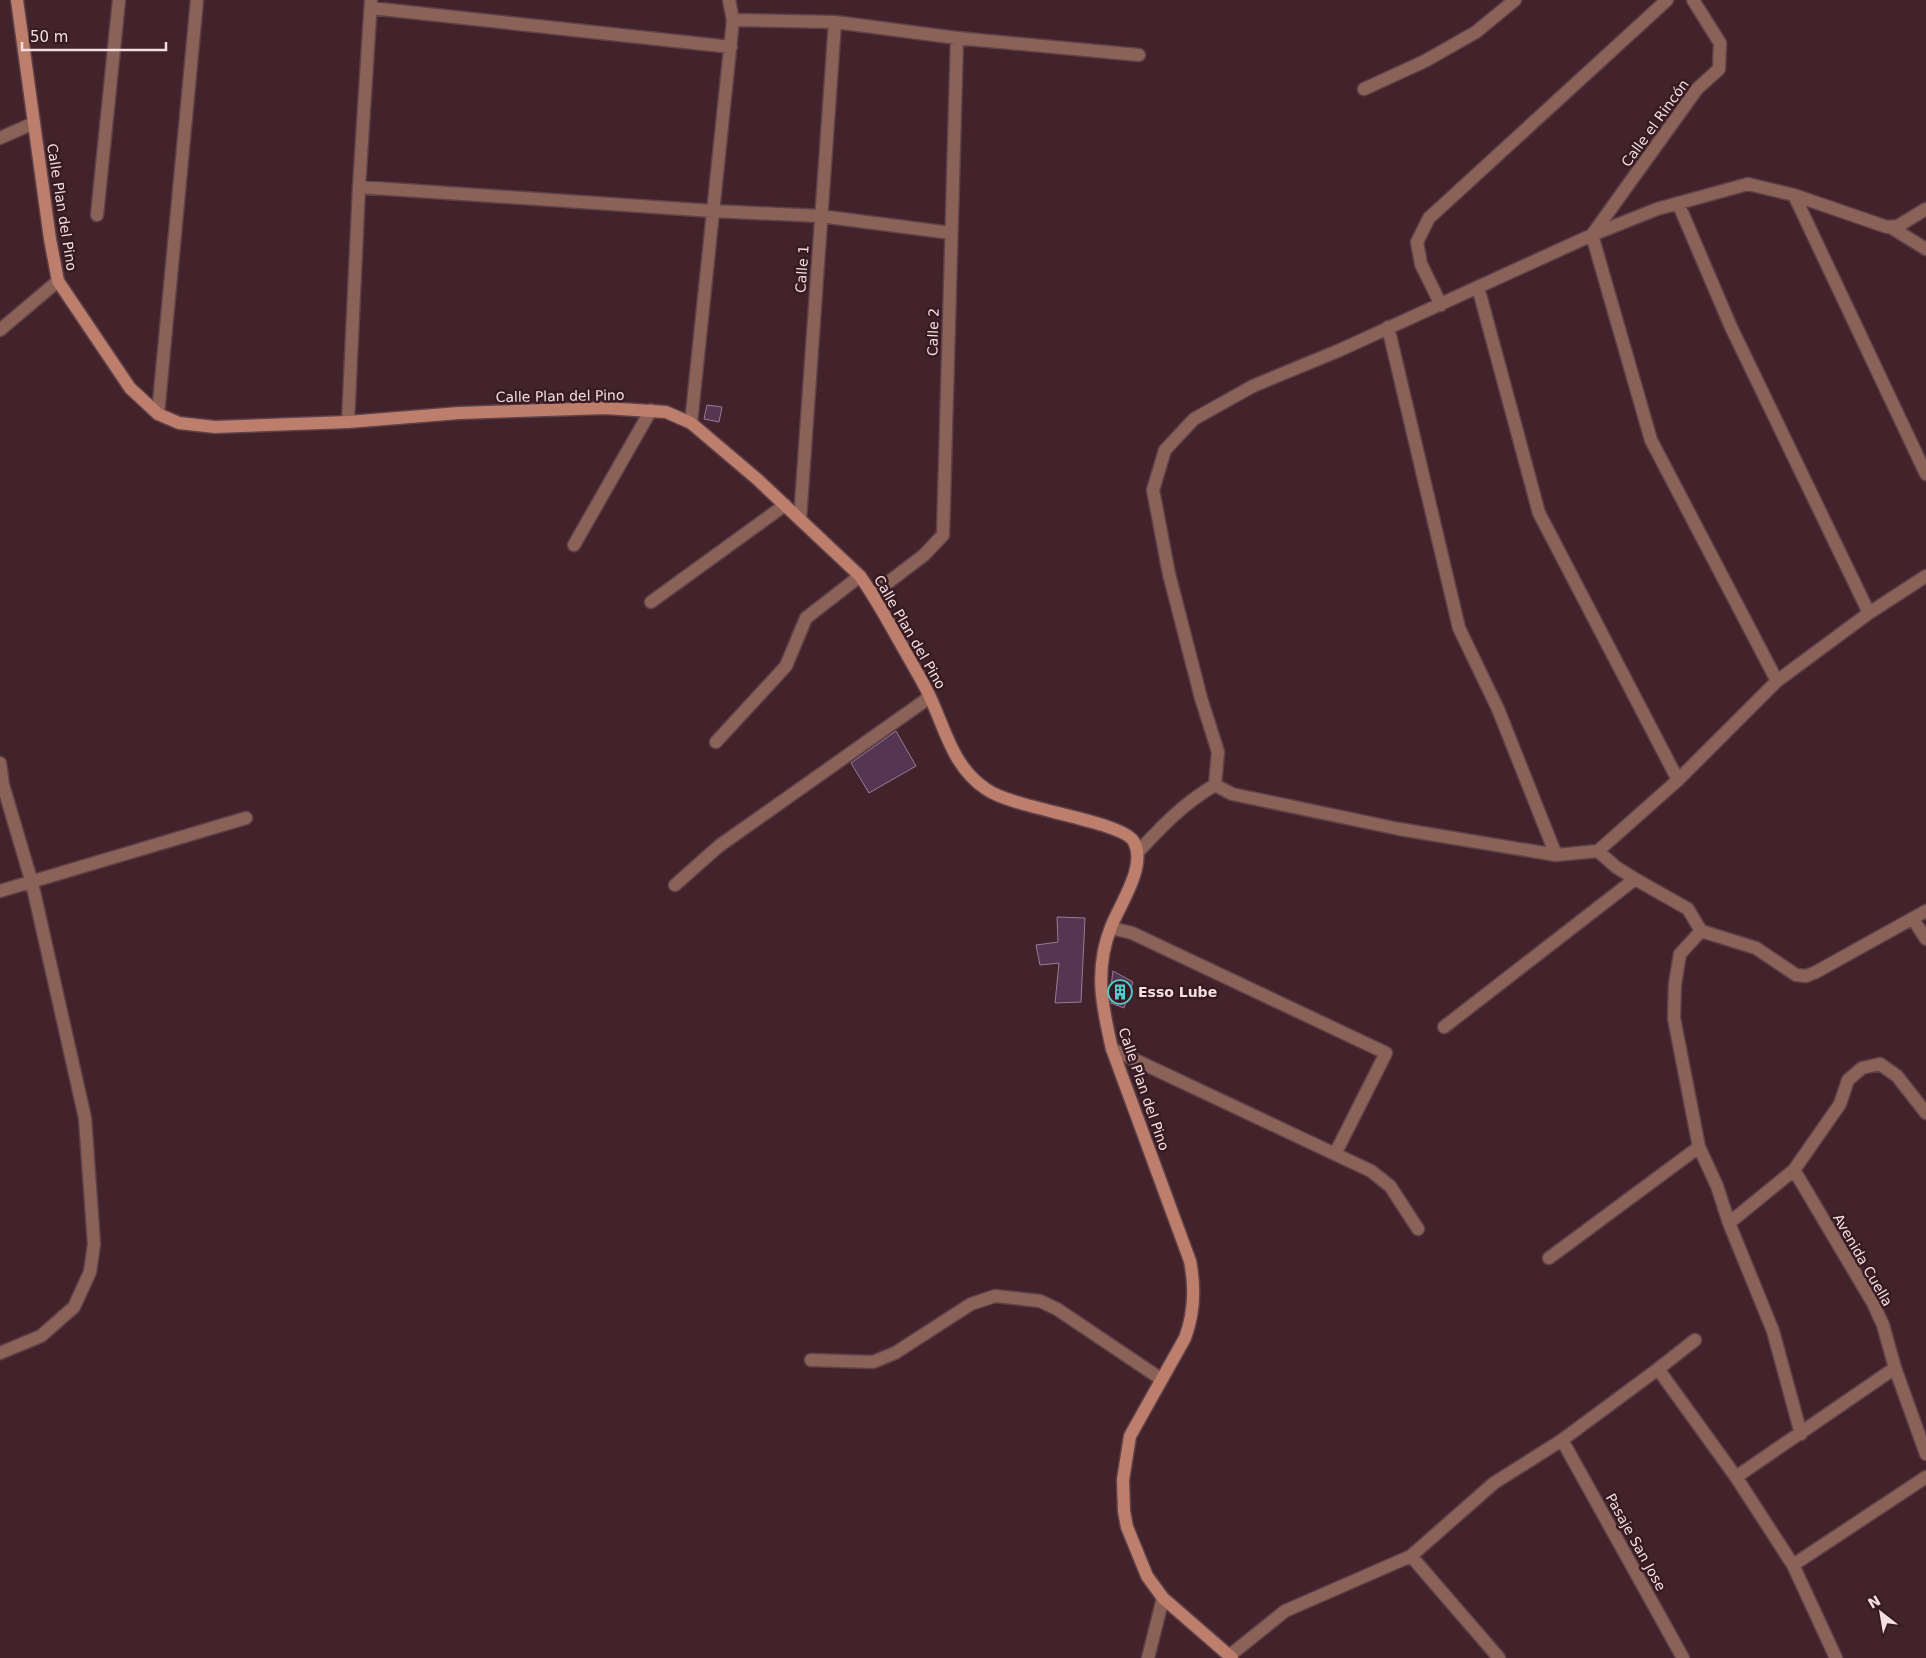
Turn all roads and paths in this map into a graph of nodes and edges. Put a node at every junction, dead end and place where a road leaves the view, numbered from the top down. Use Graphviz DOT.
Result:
graph roads {
  1 [pos="17,0"];
  2 [pos="119,0"];
  3 [pos="197,0"];
  4 [pos="729,0"];
  5 [pos="1515,0"];
  6 [pos="1667,0"];
  7 [pos="1693,0"];
  8 [pos="371,4"];
  9 [pos="733,20"];
  10 [pos="835,22"];
  11 [pos="957,38"];
  12 [pos="731,47"];
  13 [pos="1139,54"];
  14 [pos="1364,89"];
  15 [pos="34,123"];
  16 [pos="0,138"];
  17 [pos="359,187"];
  18 [pos="1794,195"];
  19 [pos="1678,203"];
  20 [pos="1926,209"];
  21 [pos="713,211"];
  22 [pos="97,215"];
  23 [pos="820,216"];
  24 [pos="1892,228"];
  25 [pos="952,233"];
  26 [pos="1592,235"];
  27 [pos="1926,249"];
  28 [pos="58,281"];
  29 [pos="1478,287"];
  30 [pos="1441,305"];
  31 [pos="1388,327"];
  32 [pos="0,330"];
  33 [pos="651,410"];
  34 [pos="158,414"];
  35 [pos="348,422"];
  36 [pos="691,423"];
  37 [pos="1926,474"];
  38 [pos="785,505"];
  39 [pos="800,519"];
  40 [pos="574,545"];
  41 [pos="860,576"];
  42 [pos="1926,576"];
  43 [pos="873,594"];
  44 [pos="651,602"];
  45 [pos="1869,613"];
  46 [pos="1777,681"];
  47 [pos="930,697"];
  48 [pos="716,742"];
  49 [pos="0,763"];
  50 [pos="1678,780"];
  51 [pos="1215,785"];
  52 [pos="246,818"];
  53 [pos="1598,851"];
  54 [pos="1138,852"];
  55 [pos="1556,855"];
  56 [pos="1635,879"];
  57 [pos="32,882"];
  58 [pos="675,885"];
  59 [pos="0,892"];
  60 [pos="1926,911"];
  61 [pos="1913,919"];
  62 [pos="1111,928"];
  63 [pos="1701,931"];
  64 [pos="1926,939"];
  65 [pos="1444,1027"];
  66 [pos="1112,1049"];
  67 [pos="1926,1112"];
  68 [pos="1699,1146"];
  69 [pos="1335,1154"];
  70 [pos="1794,1170"];
  71 [pos="1729,1223"];
  72 [pos="1418,1229"];
  73 [pos="1549,1258"];
  74 [pos="1695,1340"];
  75 [pos="0,1353"];
  76 [pos="811,1360"];
  77 [pos="1895,1368"];
  78 [pos="1658,1370"];
  79 [pos="1161,1379"];
  80 [pos="1801,1434"];
  81 [pos="1562,1440"];
  82 [pos="1926,1454"];
  83 [pos="1736,1477"];
  84 [pos="1926,1477"];
  85 [pos="1411,1556"];
  86 [pos="1793,1566"];
  87 [pos="1164,1598"];
  88 [pos="1230,1657"];
  89 [pos="1148,1658"];
  90 [pos="1499,1658"];
  91 [pos="1683,1658"];
  92 [pos="1836,1658"];
  1 -- 15 [label="street, Calle Plan del Pino"];
  2 -- 22 [label="street"];
  3 -- 34 [label="street"];
  4 -- 9 [label="street"];
  5 -- 14 [label="street"];
  6 -- 30 [label="street"];
  7 -- 26 [label="street, Calle el Rincón"];
  8 -- 12 [label="street"];
  8 -- 17 [label="street"];
  9 -- 10 [label="street"];
  9 -- 12 [label="street"];
  10 -- 11 [label="street"];
  10 -- 23 [label="street, Calle 1"];
  11 -- 13 [label="street"];
  11 -- 25 [label="street, Calle 2"];
  12 -- 21 [label="street"];
  15 -- 16 [label="street"];
  15 -- 28 [label="street, Calle Plan del Pino"];
  17 -- 21 [label="street"];
  17 -- 35 [label="street"];
  18 -- 19 [label="street"];
  18 -- 24 [label="street"];
  18 -- 37 [label="street"];
  19 -- 26 [label="street"];
  19 -- 45 [label="street"];
  20 -- 24 [label="street"];
  21 -- 23 [label="street"];
  21 -- 36 [label="street"];
  23 -- 25 [label="street"];
  23 -- 39 [label="street, Calle 1"];
  24 -- 27 [label="street"];
  25 -- 43 [label="street, Calle 2"];
  26 -- 29 [label="street"];
  26 -- 46 [label="street"];
  28 -- 32 [label="street"];
  28 -- 34 [label="street, Calle Plan del Pino"];
  29 -- 30 [label="street"];
  29 -- 50 [label="street"];
  30 -- 31 [label="street"];
  31 -- 51 [label="street"];
  31 -- 55 [label="street"];
  33 -- 35 [label="street, Calle Plan del Pino"];
  33 -- 36 [label="street, Calle Plan del Pino"];
  33 -- 40 [label="street"];
  34 -- 35 [label="street, Calle Plan del Pino"];
  36 -- 38 [label="street, Calle Plan del Pino"];
  38 -- 39 [label="street, Calle Plan del Pino"];
  38 -- 44 [label="street"];
  39 -- 41 [label="street, Calle Plan del Pino"];
  41 -- 43 [label="street, Calle Plan del Pino"];
  41 -- 48 [label="street"];
  42 -- 45 [label="street"];
  43 -- 47 [label="street, Calle Plan del Pino"];
  45 -- 46 [label="street"];
  46 -- 50 [label="street"];
  47 -- 54 [label="street, Calle Plan del Pino"];
  47 -- 58 [label="street"];
  49 -- 57 [label="street"];
  50 -- 53 [label="street"];
  51 -- 54 [label="street"];
  51 -- 55 [label="street"];
  52 -- 57 [label="street"];
  53 -- 55 [label="street"];
  53 -- 56 [label="street"];
  54 -- 62 [label="street, Calle Plan del Pino"];
  56 -- 63 [label="street"];
  56 -- 65 [label="street"];
  57 -- 59 [label="street"];
  57 -- 75 [label="street"];
  60 -- 61 [label="street"];
  61 -- 63 [label="street"];
  61 -- 64 [label="street"];
  62 -- 66 [label="street, Calle Plan del Pino"];
  62 -- 69 [label="street"];
  63 -- 68 [label="street"];
  66 -- 69 [label="street"];
  66 -- 79 [label="street, Calle Plan del Pino"];
  67 -- 70 [label="street"];
  68 -- 71 [label="street"];
  68 -- 73 [label="street"];
  69 -- 72 [label="street"];
  70 -- 71 [label="street"];
  70 -- 77 [label="street, Avenida Cuella"];
  71 -- 80 [label="street"];
  74 -- 78 [label="street"];
  76 -- 79 [label="street"];
  77 -- 80 [label="street"];
  77 -- 82 [label="street, Avenida Cuella"];
  78 -- 81 [label="street"];
  78 -- 83 [label="street"];
  79 -- 87 [label="street, Calle Plan del Pino"];
  80 -- 83 [label="street"];
  81 -- 85 [label="street"];
  81 -- 91 [label="street, Pasaje San Jose"];
  83 -- 86 [label="street"];
  84 -- 86 [label="street"];
  85 -- 88 [label="street"];
  85 -- 90 [label="street"];
  86 -- 92 [label="street"];
  87 -- 88 [label="street, Calle Plan del Pino"];
  87 -- 89 [label="street"];
}
